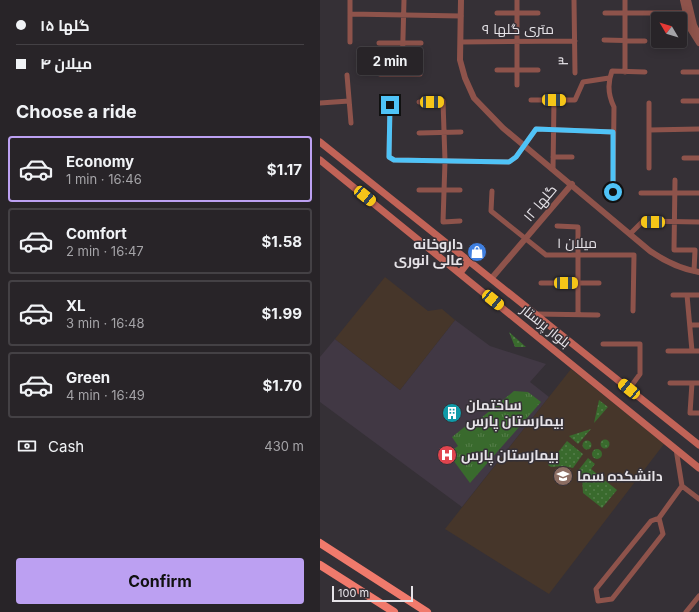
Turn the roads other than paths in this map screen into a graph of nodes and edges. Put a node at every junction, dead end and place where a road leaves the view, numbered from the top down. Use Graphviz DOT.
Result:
graph roads {
  1 [pos="350,0"];
  2 [pos="404,0"];
  3 [pos="461,0"];
  4 [pos="517,0"];
  5 [pos="574,0"];
  6 [pos="626,0"];
  7 [pos="683,0"];
  8 [pos="688,0"];
  9 [pos="685,12"];
  10 [pos="497,13"];
  11 [pos="517,13"];
  12 [pos="538,13"];
  13 [pos="605,13"];
  14 [pos="625,13"];
  15 [pos="651,13"];
  16 [pos="350,14"];
  17 [pos="403,15"];
  18 [pos="461,16"];
  19 [pos="687,20"];
  20 [pos="699,35"];
  21 [pos="604,40"];
  22 [pos="517,41"];
  23 [pos="575,41"];
  24 [pos="625,41"];
  25 [pos="645,41"];
  26 [pos="350,42"];
  27 [pos="403,42"];
  28 [pos="461,42"];
  29 [pos="379,43"];
  30 [pos="421,43"];
  31 [pos="699,44"];
  32 [pos="497,70"];
  33 [pos="517,70"];
  34 [pos="538,70"];
  35 [pos="625,72"];
  36 [pos="645,72"];
  37 [pos="683,72"];
  38 [pos="699,72"];
  39 [pos="575,73"];
  40 [pos="380,74"];
  41 [pos="402,74"];
  42 [pos="420,74"];
  43 [pos="347,75"];
  44 [pos="609,78"];
  45 [pos="517,85"];
  46 [pos="531,100"];
  47 [pos="554,100"];
  48 [pos="349,101"];
  49 [pos="683,101"];
  50 [pos="699,101"];
  51 [pos="420,102"];
  52 [pos="320,103"];
  53 [pos="649,103"];
  54 [pos="390,105"];
  55 [pos="352,123"];
  56 [pos="554,129"];
  57 [pos="699,129"];
  58 [pos="649,130"];
  59 [pos="444,132"];
  60 [pos="461,132"];
  61 [pos="613,132"];
  62 [pos="419,133"];
  63 [pos="320,142"];
  64 [pos="525,145"];
  65 [pos="554,157"];
  66 [pos="572,157"];
  67 [pos="684,158"];
  68 [pos="699,158"];
  69 [pos="320,160"];
  70 [pos="445,160"];
  71 [pos="649,168"];
  72 [pos="553,169"];
  73 [pos="675,180"];
  74 [pos="572,184"];
  75 [pos="419,190"];
  76 [pos="444,190"];
  77 [pos="460,190"];
  78 [pos="492,191"];
  79 [pos="613,192"];
  80 [pos="641,193"];
  81 [pos="675,193"];
  82 [pos="699,193"];
  83 [pos="460,221"];
  84 [pos="675,222"];
  85 [pos="699,222"];
  86 [pos="557,226"];
  87 [pos="630,234"];
  88 [pos="526,238"];
  89 [pos="578,255"];
  90 [pos="469,261"];
  91 [pos="696,272"];
  92 [pos="460,273"];
  93 [pos="491,279"];
  94 [pos="541,283"];
  95 [pos="578,283"];
  96 [pos="599,284"];
  97 [pos="673,295"];
  98 [pos="687,295"];
  99 [pos="699,295"];
  100 [pos="633,311"];
  101 [pos="536,314"];
  102 [pos="578,314"];
  103 [pos="598,315"];
  104 [pos="690,325"];
  105 [pos="699,325"];
  106 [pos="604,344"];
  107 [pos="668,351"];
  108 [pos="692,351"];
  109 [pos="699,351"];
  110 [pos="670,383"];
  111 [pos="692,383"];
  112 [pos="699,383"];
  113 [pos="629,389"];
  114 [pos="699,413"];
  115 [pos="699,445"];
  116 [pos="676,449"];
  117 [pos="699,468"];
  118 [pos="682,486"];
  119 [pos="699,500"];
  120 [pos="659,518"];
  121 [pos="320,543"];
  122 [pos="320,565"];
  123 [pos="699,596"];
  124 [pos="394,612"];
  125 [pos="427,612"];
  126 [pos="686,612"];
  1 -- 16 [label="street"];
  2 -- 17 [label="street"];
  3 -- 18 [label="street"];
  4 -- 11 [label="street"];
  5 -- 23 [label="street, ۳"];
  6 -- 14 [label="street"];
  7 -- 9 [label="street"];
  8 -- 20 [label="street"];
  10 -- 11 [label="street"];
  11 -- 12 [label="street"];
  11 -- 22 [label="street"];
  13 -- 14 [label="street"];
  14 -- 15 [label="street"];
  14 -- 24 [label="street"];
  16 -- 17 [label="street"];
  16 -- 26 [label="street"];
  17 -- 18 [label="street"];
  17 -- 27 [label="street"];
  18 -- 28 [label="street"];
  19 -- 31 [label="street"];
  21 -- 24 [label="street"];
  22 -- 23 [label="street, ۹ متری گلها"];
  22 -- 28 [label="street, ۹ متری گلها"];
  22 -- 33 [label="street"];
  23 -- 39 [label="street, ۳"];
  24 -- 25 [label="street"];
  24 -- 35 [label="street"];
  27 -- 29 [label="street"];
  27 -- 30 [label="street"];
  27 -- 41 [label="street"];
  28 -- 64 [label="street"];
  32 -- 33 [label="street"];
  33 -- 34 [label="street"];
  33 -- 45 [label="street"];
  35 -- 36 [label="street"];
  35 -- 44 [label="street"];
  37 -- 38 [label="street"];
  40 -- 41 [label="street"];
  41 -- 42 [label="street"];
  43 -- 48 [label="street"];
  44 -- 47 [label="street"];
  44 -- 61 [label="street"];
  46 -- 47 [label="street"];
  47 -- 56 [label="street"];
  48 -- 52 [label="street"];
  48 -- 55 [label="street"];
  49 -- 50 [label="street"];
  51 -- 59 [label="street"];
  53 -- 58 [label="street"];
  54 -- 70 [label="street"];
  56 -- 61 [label="street"];
  56 -- 64 [label="street"];
  56 -- 65 [label="street"];
  57 -- 58 [label="street"];
  58 -- 71 [label="street"];
  59 -- 60 [label="street"];
  59 -- 62 [label="street"];
  59 -- 70 [label="street"];
  61 -- 79 [label="street"];
  63 -- 90 [label="main road, بلوار پرستار"];
  64 -- 70 [label="street"];
  64 -- 72 [label="street"];
  65 -- 66 [label="street"];
  65 -- 72 [label="street"];
  67 -- 68 [label="street"];
  69 -- 92 [label="main road, بلوار پرستار"];
  70 -- 76 [label="street"];
  72 -- 74 [label="street"];
  73 -- 81 [label="street"];
  74 -- 87 [label="street"];
  74 -- 88 [label="street, گلها ۱۲"];
  75 -- 76 [label="street"];
  76 -- 77 [label="street"];
  76 -- 83 [label="street"];
  78 -- 88 [label="street, میلان ۱"];
  80 -- 81 [label="street"];
  81 -- 82 [label="street"];
  81 -- 84 [label="street"];
  84 -- 85 [label="street"];
  84 -- 87 [label="street"];
  84 -- 91 [label="street"];
  86 -- 89 [label="street"];
  87 -- 91 [label="street"];
  88 -- 89 [label="street, میلان ۱"];
  88 -- 93 [label="street, گلها ۱۲"];
  89 -- 95 [label="street"];
  89 -- 100 [label="street, میلان ۱"];
  90 -- 92 [label="main road"];
  90 -- 93 [label="main road, بلوار پرستار"];
  92 -- 116 [label="main road, بلوار پرستار"];
  93 -- 101 [label="main road, بلوار پرستار"];
  94 -- 95 [label="street"];
  95 -- 96 [label="street"];
  95 -- 102 [label="street"];
  97 -- 98 [label="street"];
  98 -- 99 [label="street"];
  98 -- 104 [label="street"];
  101 -- 102 [label="street"];
  101 -- 113 [label="main road, بلوار پرستار"];
  102 -- 103 [label="street"];
  104 -- 105 [label="street"];
  104 -- 108 [label="street"];
  106 -- 113 [label="street"];
  107 -- 108 [label="street"];
  108 -- 109 [label="street"];
  110 -- 111 [label="street"];
  111 -- 112 [label="street"];
  111 -- 114 [label="street"];
  113 -- 115 [label="main road, بلوار پرستار"];
  116 -- 117 [label="main road, بلوار پرستار"];
  116 -- 118 [label="street"];
  118 -- 119 [label="street"];
  118 -- 120 [label="street"];
  120 -- 120 [label="street"];
  121 -- 125 [label="highway"];
  122 -- 124 [label="highway"];
  123 -- 126 [label="street"];
}
